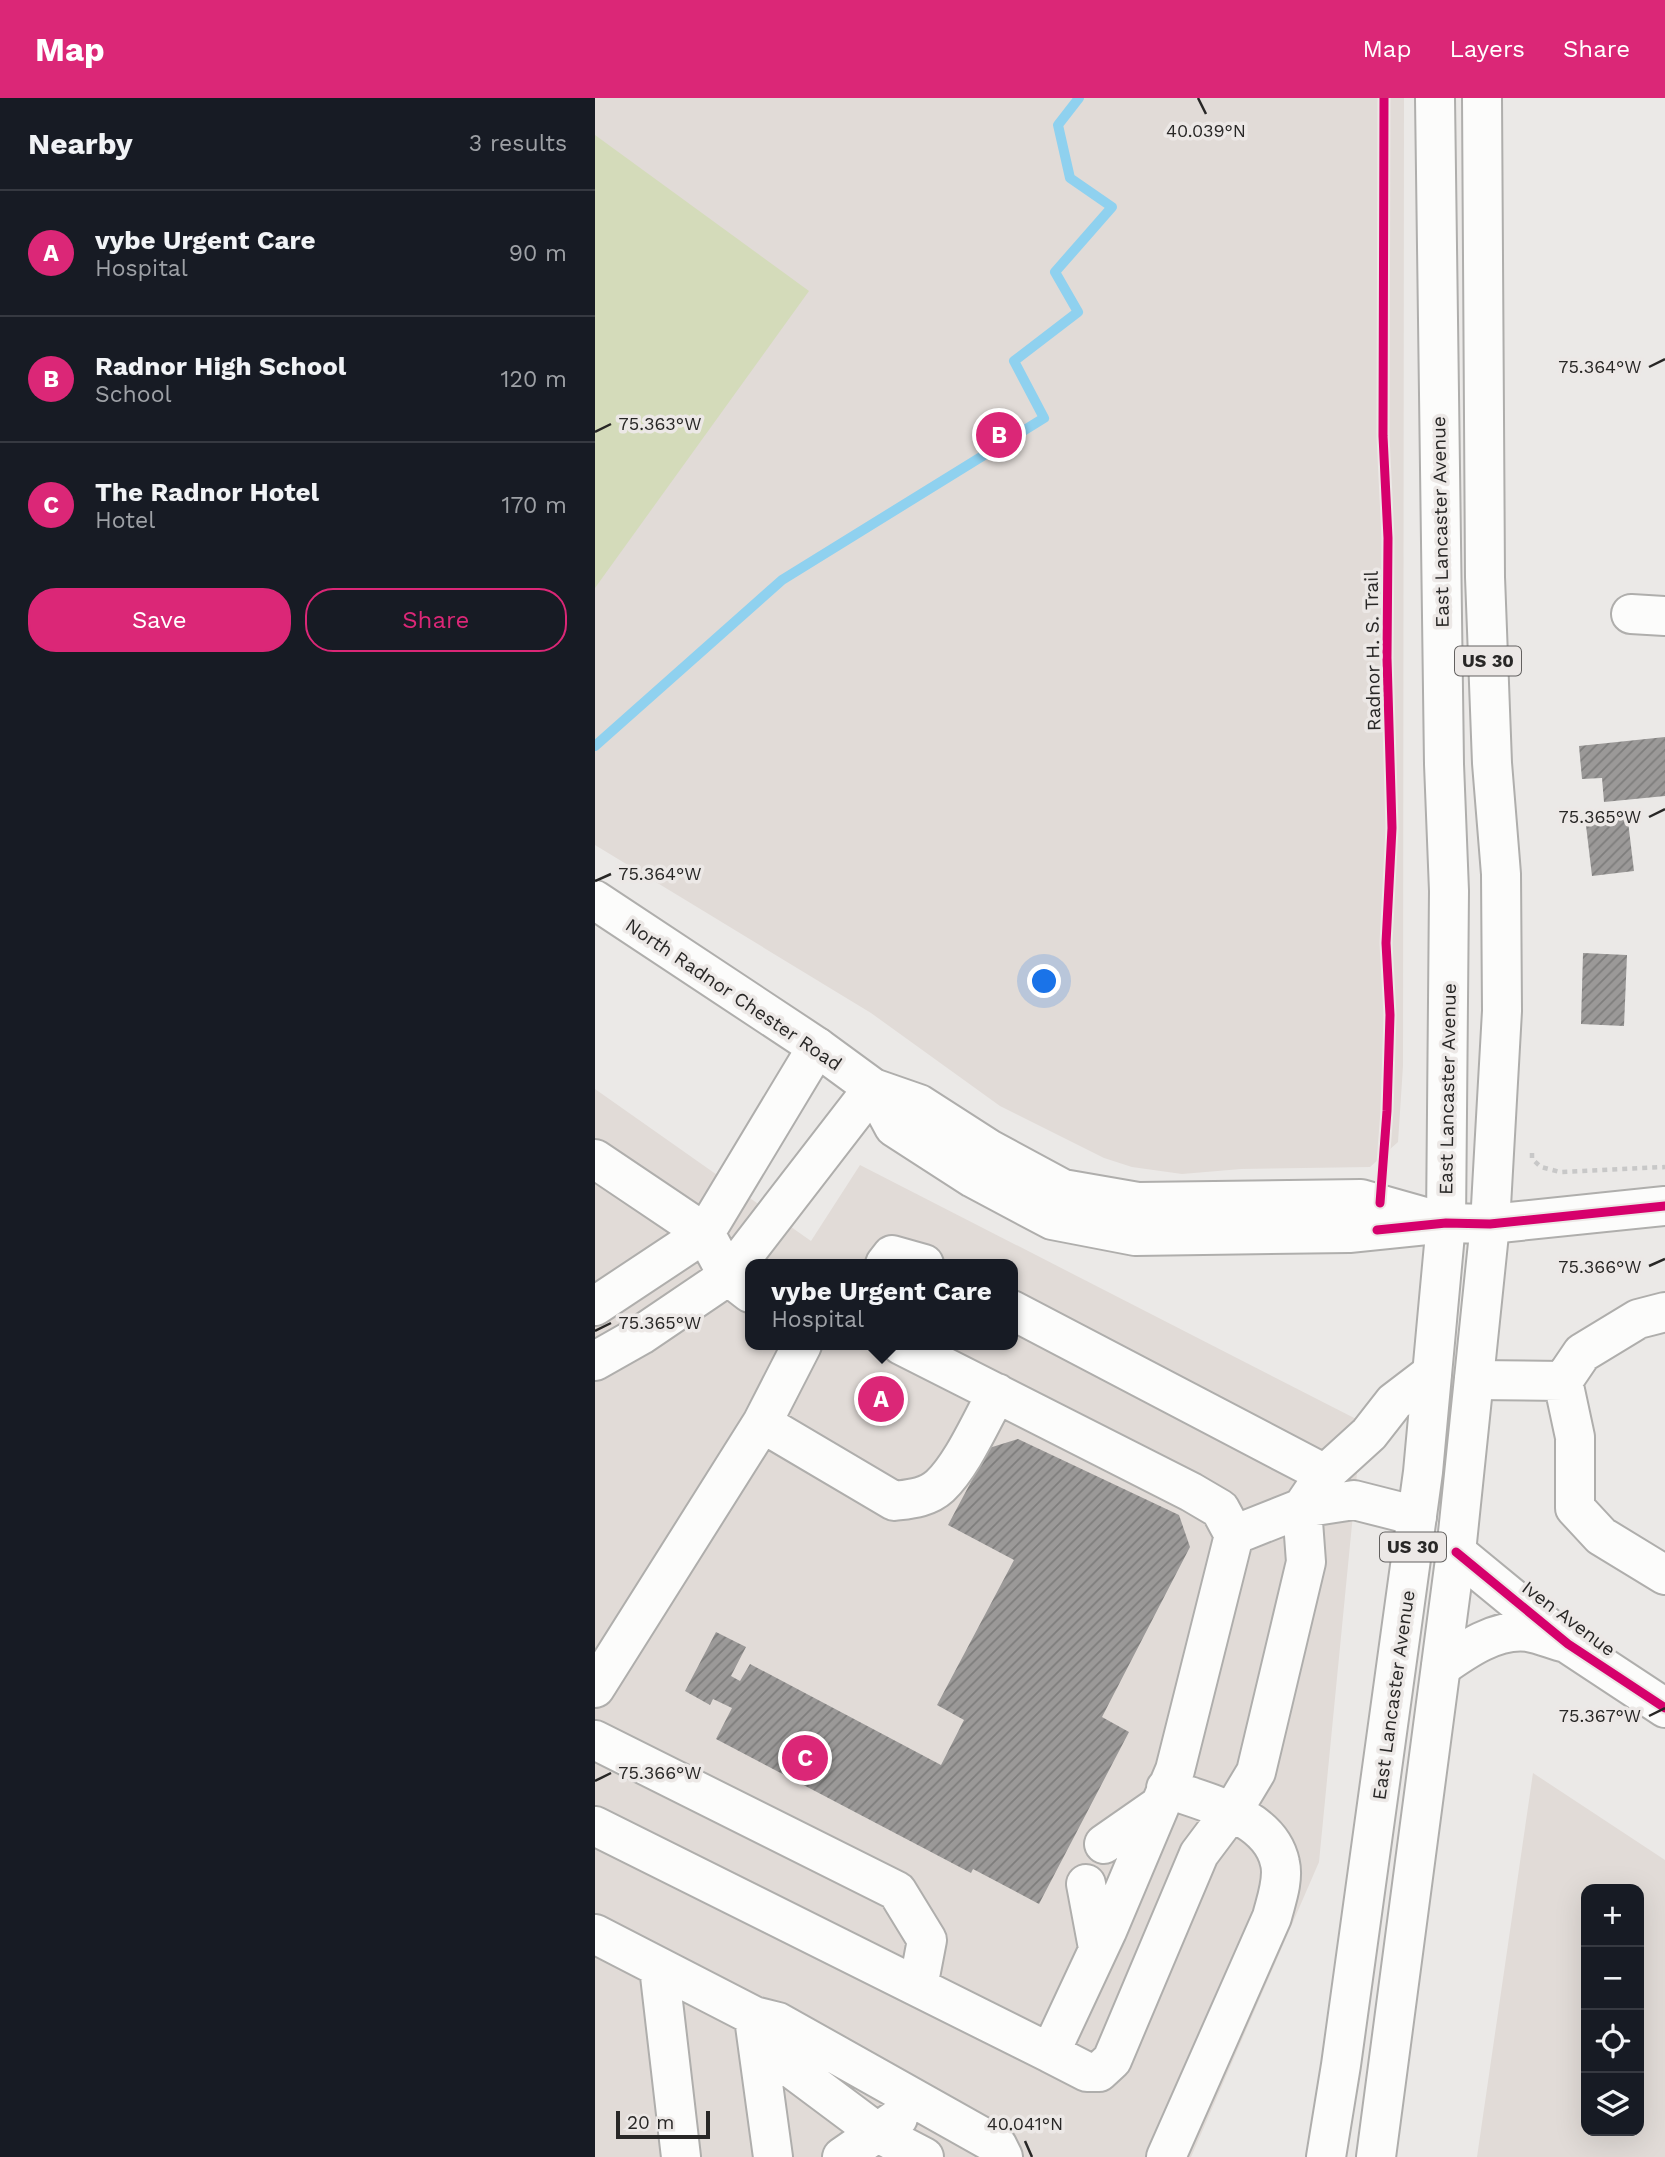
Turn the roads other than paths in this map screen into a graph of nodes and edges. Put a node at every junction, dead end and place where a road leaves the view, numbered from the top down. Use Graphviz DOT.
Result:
graph roads {
  1 [pos="1434,98"];
  2 [pos="1482,98"];
  3 [pos="595,900"];
  4 [pos="817,1047"];
  5 [pos="873,1088"];
  6 [pos="595,1159"];
  7 [pos="1665,1206"];
  8 [pos="1446,1223"];
  9 [pos="1490,1224"];
  10 [pos="705,1233"];
  11 [pos="757,1259"];
  12 [pos="739,1285"];
  13 [pos="595,1306"];
  14 [pos="1665,1312"];
  15 [pos="1018,1313"];
  16 [pos="799,1350"];
  17 [pos="911,1350"];
  18 [pos="595,1361"];
  19 [pos="1432,1373"];
  20 [pos="1474,1380"];
  21 [pos="1563,1381"];
  22 [pos="997,1393"];
  23 [pos="761,1423"];
  24 [pos="1325,1474"];
  25 [pos="1302,1508"];
  26 [pos="1417,1516"];
  27 [pos="1234,1535"];
  28 [pos="1456,1552"];
  29 [pos="1665,1575"];
  30 [pos="1568,1644"];
  31 [pos="1441,1667"];
  32 [pos="595,1688"];
  33 [pos="1665,1707"];
  34 [pos="595,1740"];
  35 [pos="1163,1797"];
  36 [pos="1231,1812"];
  37 [pos="595,1826"];
  38 [pos="1104,1844"];
  39 [pos="1086,1884"];
  40 [pos="595,1934"];
  41 [pos="1098,1948"];
  42 [pos="659,1967"];
  43 [pos="918,1987"];
  44 [pos="754,2016"];
  45 [pos="1050,2053"];
  46 [pos="921,2102"];
  47 [pos="878,2133"];
  48 [pos="681,2157"];
  49 [pos="773,2157"];
  50 [pos="842,2157"];
  51 [pos="923,2157"];
  52 [pos="1003,2157"];
  53 [pos="1166,2157"];
  54 [pos="1326,2157"];
  55 [pos="1376,2157"];
  1 -- 8 [label="main road, East Lancaster Avenue / US 30"];
  2 -- 9 [label="main road, US 30"];
  3 -- 4 [label="main road, North Radnor Chester Road"];
  4 -- 5 [label="main road, North Radnor Chester Road"];
  4 -- 10 [label="main road"];
  5 -- 8 [label="main road, North Radnor Chester Road"];
  5 -- 11 [label="main road"];
  6 -- 10 [label="main road"];
  7 -- 9 [label="main road, North Radnor Chester Road"];
  8 -- 9 [label="main road, North Radnor Chester Road"];
  8 -- 19 [label="main road, East Lancaster Avenue / US 30"];
  9 -- 20 [label="main road, US 30"];
  10 -- 12 [label="main road"];
  10 -- 13 [label="main road"];
  12 -- 18 [label="main road"];
  14 -- 21 [label="main road"];
  15 -- 24 [label="main road"];
  16 -- 23 [label="main road"];
  17 -- 22 [label="main road"];
  19 -- 24 [label="main road"];
  19 -- 26 [label="main road, East Lancaster Avenue / US 30"];
  20 -- 21 [label="main road"];
  20 -- 28 [label="main road, US 30"];
  21 -- 29 [label="main road"];
  22 -- 23 [label="main road"];
  22 -- 27 [label="main road"];
  23 -- 32 [label="main road"];
  24 -- 25 [label="main road"];
  25 -- 26 [label="main road"];
  25 -- 27 [label="main road"];
  25 -- 36 [label="main road"];
  26 -- 54 [label="main road, East Lancaster Avenue / US 30"];
  27 -- 35 [label="main road"];
  28 -- 30 [label="main road, Iven Avenue"];
  28 -- 31 [label="main road, US 30"];
  30 -- 31 [label="main road, Iven Avenue"];
  30 -- 33 [label="main road, Iven Avenue"];
  31 -- 55 [label="main road, US 30"];
  34 -- 43 [label="main road"];
  35 -- 36 [label="main road"];
  35 -- 38 [label="main road"];
  35 -- 41 [label="main road"];
  36 -- 45 [label="main road"];
  36 -- 53 [label="main road"];
  37 -- 43 [label="main road"];
  39 -- 41 [label="main road"];
  40 -- 42 [label="main road"];
  41 -- 45 [label="main road"];
  42 -- 44 [label="main road"];
  42 -- 48 [label="main road"];
  43 -- 45 [label="main road"];
  44 -- 46 [label="main road"];
  44 -- 47 [label="main road"];
  44 -- 49 [label="main road"];
  46 -- 47 [label="main road"];
  46 -- 52 [label="main road"];
  47 -- 50 [label="main road"];
  47 -- 51 [label="main road"];
}
